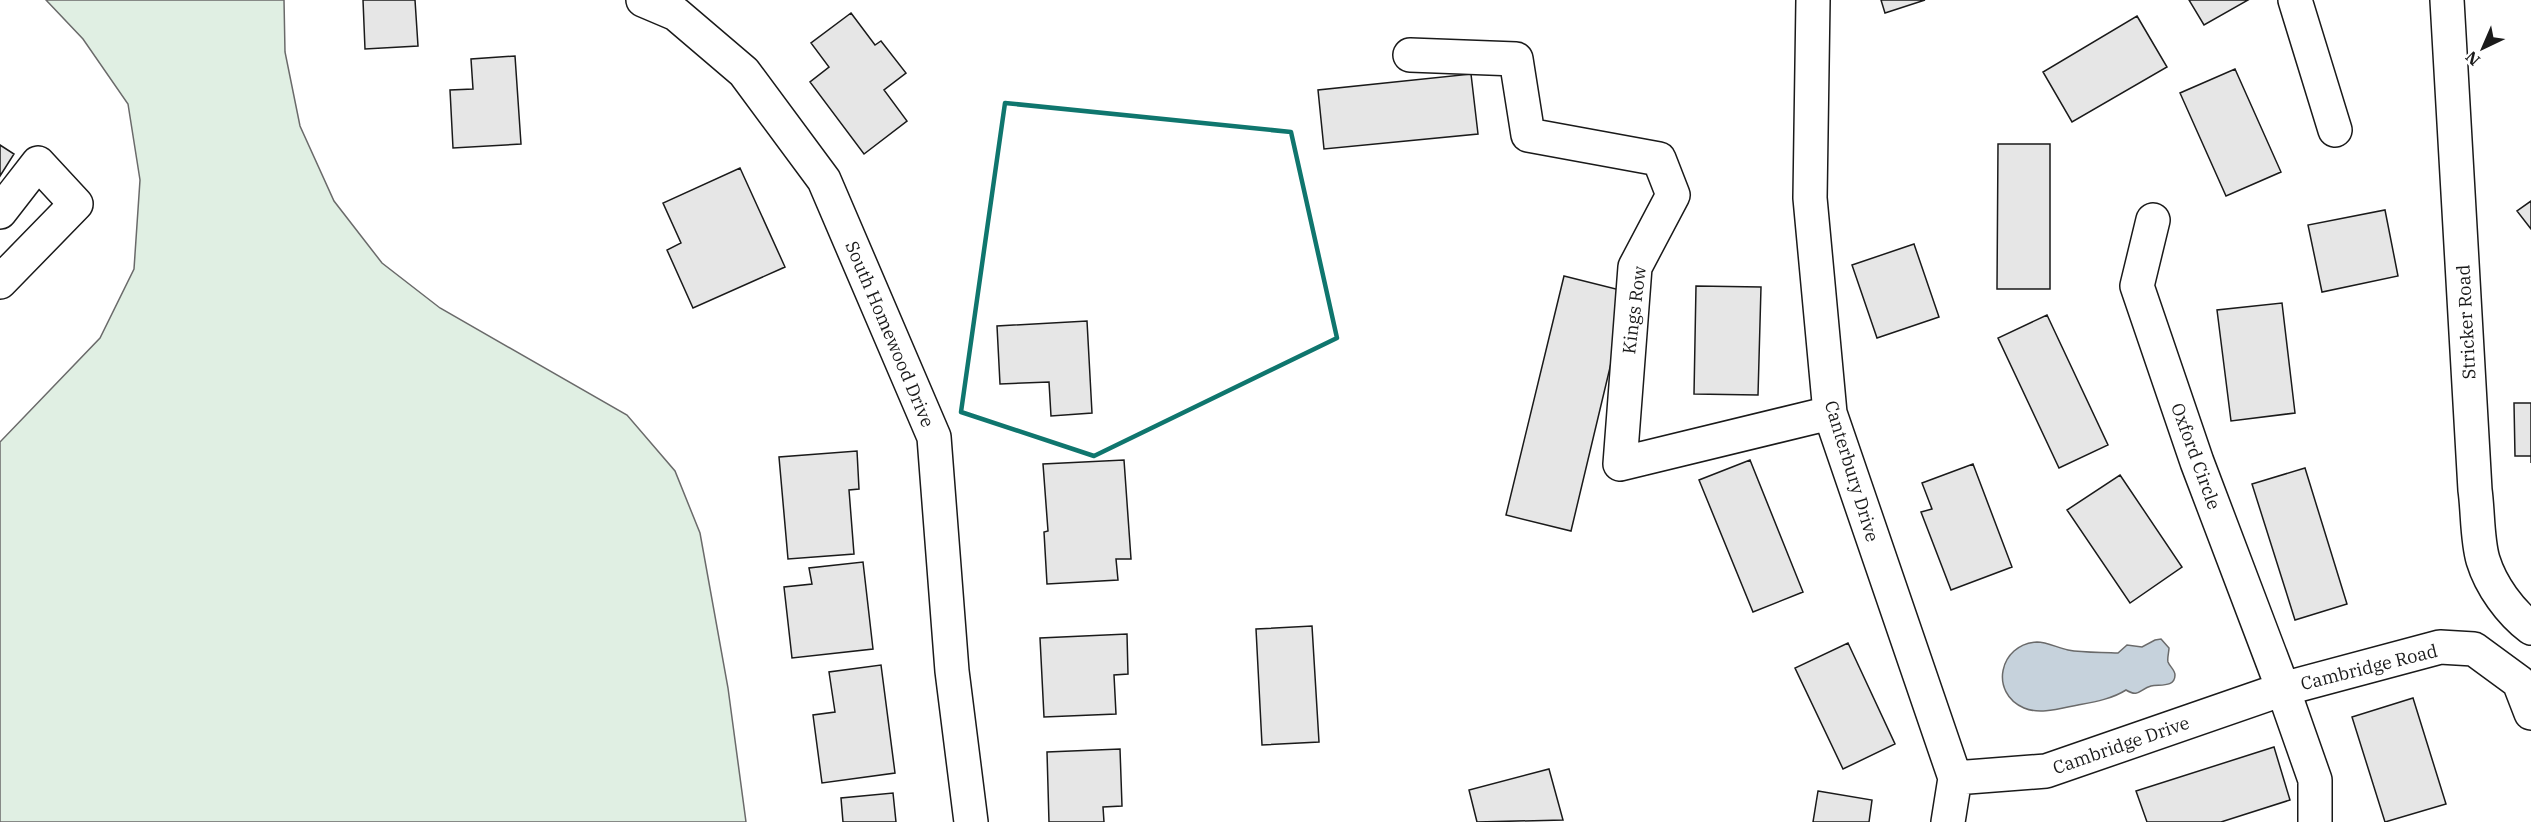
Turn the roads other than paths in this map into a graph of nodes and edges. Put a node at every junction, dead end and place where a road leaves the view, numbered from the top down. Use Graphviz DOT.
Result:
graph roads {
  1 [pos="644,0"];
  2 [pos="1813,0"];
  3 [pos="2295,0"];
  4 [pos="2447,0"];
  5 [pos="1410,55"];
  6 [pos="2335,130"];
  7 [pos="0,212"];
  8 [pos="2153,220"];
  9 [pos="0,282"];
  10 [pos="1830,413"];
  11 [pos="2531,628"];
  12 [pos="2283,689"];
  13 [pos="2531,713"];
  14 [pos="1955,778"];
  15 [pos="971,822"];
  16 [pos="1948,822"];
  17 [pos="2315,822"];
  1 -- 15 [label="street, South Homewood Drive"];
  2 -- 10 [label="street, Canterbury Drive"];
  3 -- 6 [label="street"];
  4 -- 11 [label="street, Stricker Road"];
  5 -- 10 [label="street, Kings Row"];
  7 -- 9 [label="street"];
  8 -- 12 [label="street, Oxford Circle"];
  10 -- 14 [label="street, Canterbury Drive"];
  12 -- 13 [label="street, Cambridge Road"];
  12 -- 14 [label="street, Cambridge Drive"];
  12 -- 17 [label="street, Oxford Circle"];
  14 -- 16 [label="street, Canterbury Drive"];
}
